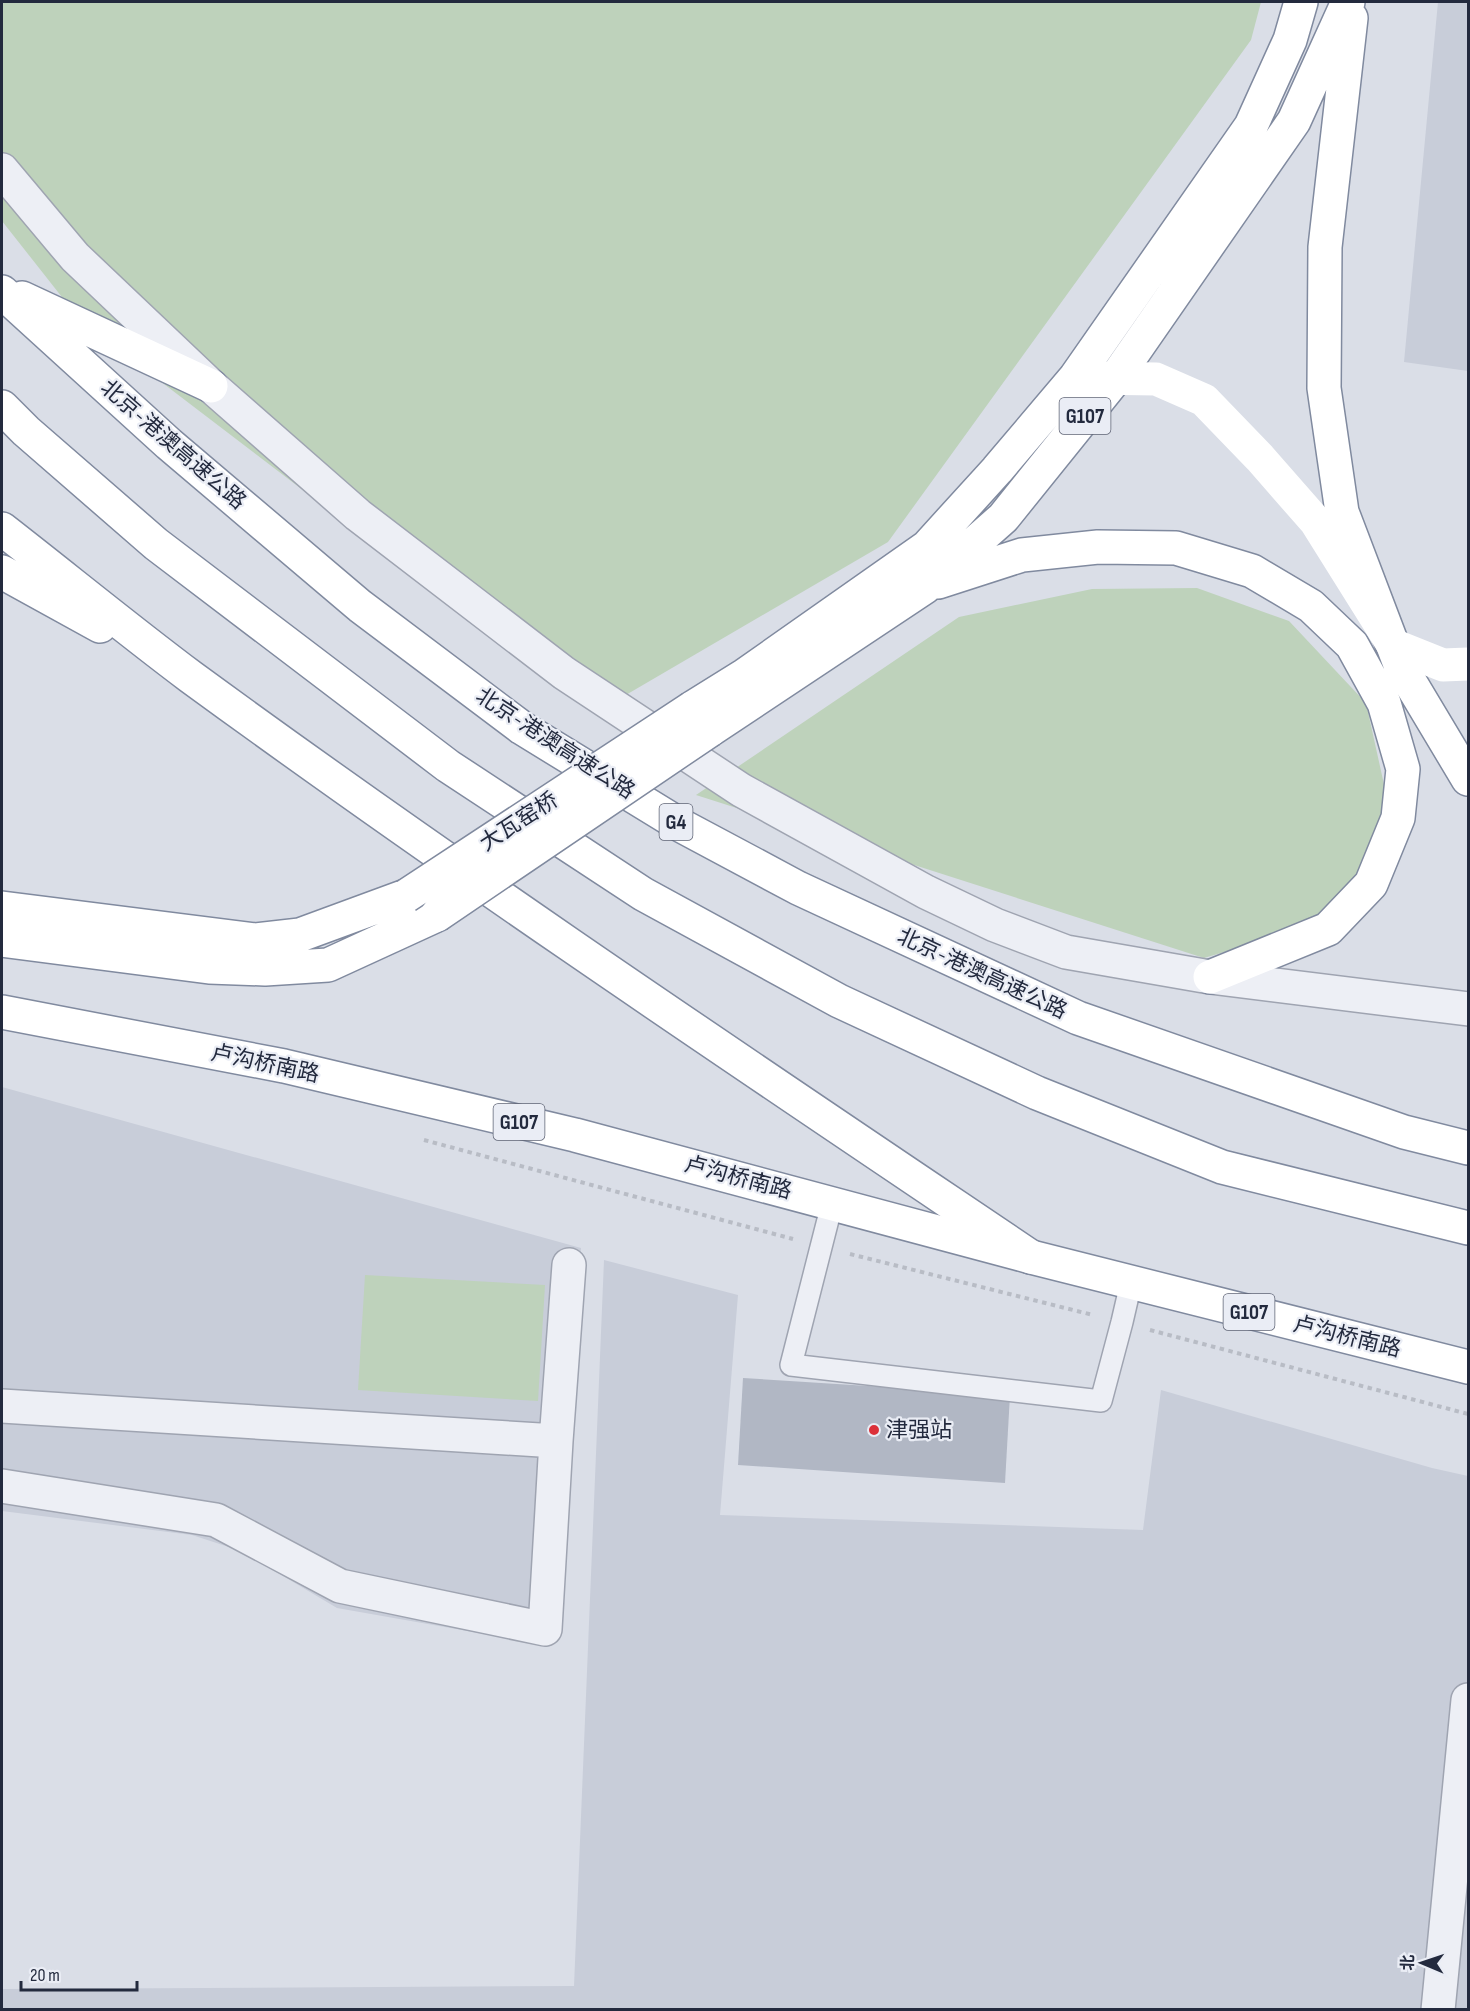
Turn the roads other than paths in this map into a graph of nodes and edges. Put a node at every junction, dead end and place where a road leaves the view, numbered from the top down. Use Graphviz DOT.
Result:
graph roads {
  1 [pos="1301,2"];
  2 [pos="1348,2"];
  3 [pos="1353,2"];
  4 [pos="2,170"];
  5 [pos="2,290"];
  6 [pos="1076,378"];
  7 [pos="1115,379"];
  8 [pos="211,386"];
  9 [pos="2,407"];
  10 [pos="2,529"];
  11 [pos="2,572"];
  12 [pos="925,587"];
  13 [pos="1393,645"];
  14 [pos="1468,664"];
  15 [pos="188,675"];
  16 [pos="701,719"];
  17 [pos="1468,778"];
  18 [pos="2,908"];
  19 [pos="2,940"];
  20 [pos="1210,977"];
  21 [pos="1468,1009"];
  22 [pos="2,1012"];
  23 [pos="1468,1148"];
  24 [pos="832,1204"];
  25 [pos="1468,1228"];
  26 [pos="1031,1257"];
  27 [pos="569,1265"];
  28 [pos="1131,1283"];
  29 [pos="1468,1367"];
  30 [pos="2,1406"];
  31 [pos="556,1441"];
  32 [pos="2,1486"];
  33 [pos="1468,1700"];
  34 [pos="1438,2010"];
  1 -- 6 [label="main road, G107"];
  2 -- 7 [label="main road, G107"];
  3 -- 13 [label="main road"];
  4 -- 8 [label="street"];
  5 -- 8 [label="main road"];
  5 -- 23 [label="main road, 北京-港澳高速公路 / G4"];
  6 -- 7 [label="main road"];
  6 -- 16 [label="main road, G107"];
  7 -- 12 [label="main road, G107"];
  7 -- 13 [label="main road"];
  8 -- 20 [label="street"];
  9 -- 25 [label="main road"];
  10 -- 15 [label="main road"];
  11 -- 15 [label="main road"];
  12 -- 16 [label="main road, G107"];
  12 -- 20 [label="main road"];
  13 -- 14 [label="main road"];
  13 -- 17 [label="main road"];
  15 -- 26 [label="main road"];
  16 -- 18 [label="main road, 大瓦窑桥 / G107, bridge"];
  16 -- 19 [label="main road, 大瓦窑桥 / G107, bridge"];
  20 -- 21 [label="street"];
  22 -- 24 [label="main road, 卢沟桥南路 / G107"];
  24 -- 26 [label="main road, 卢沟桥南路 / G107"];
  24 -- 28 [label="lane"];
  26 -- 28 [label="main road, 卢沟桥南路 / G107"];
  27 -- 31 [label="street"];
  28 -- 29 [label="main road, 卢沟桥南路 / G107"];
  30 -- 31 [label="street"];
  31 -- 32 [label="street"];
  33 -- 34 [label="street"];
}
